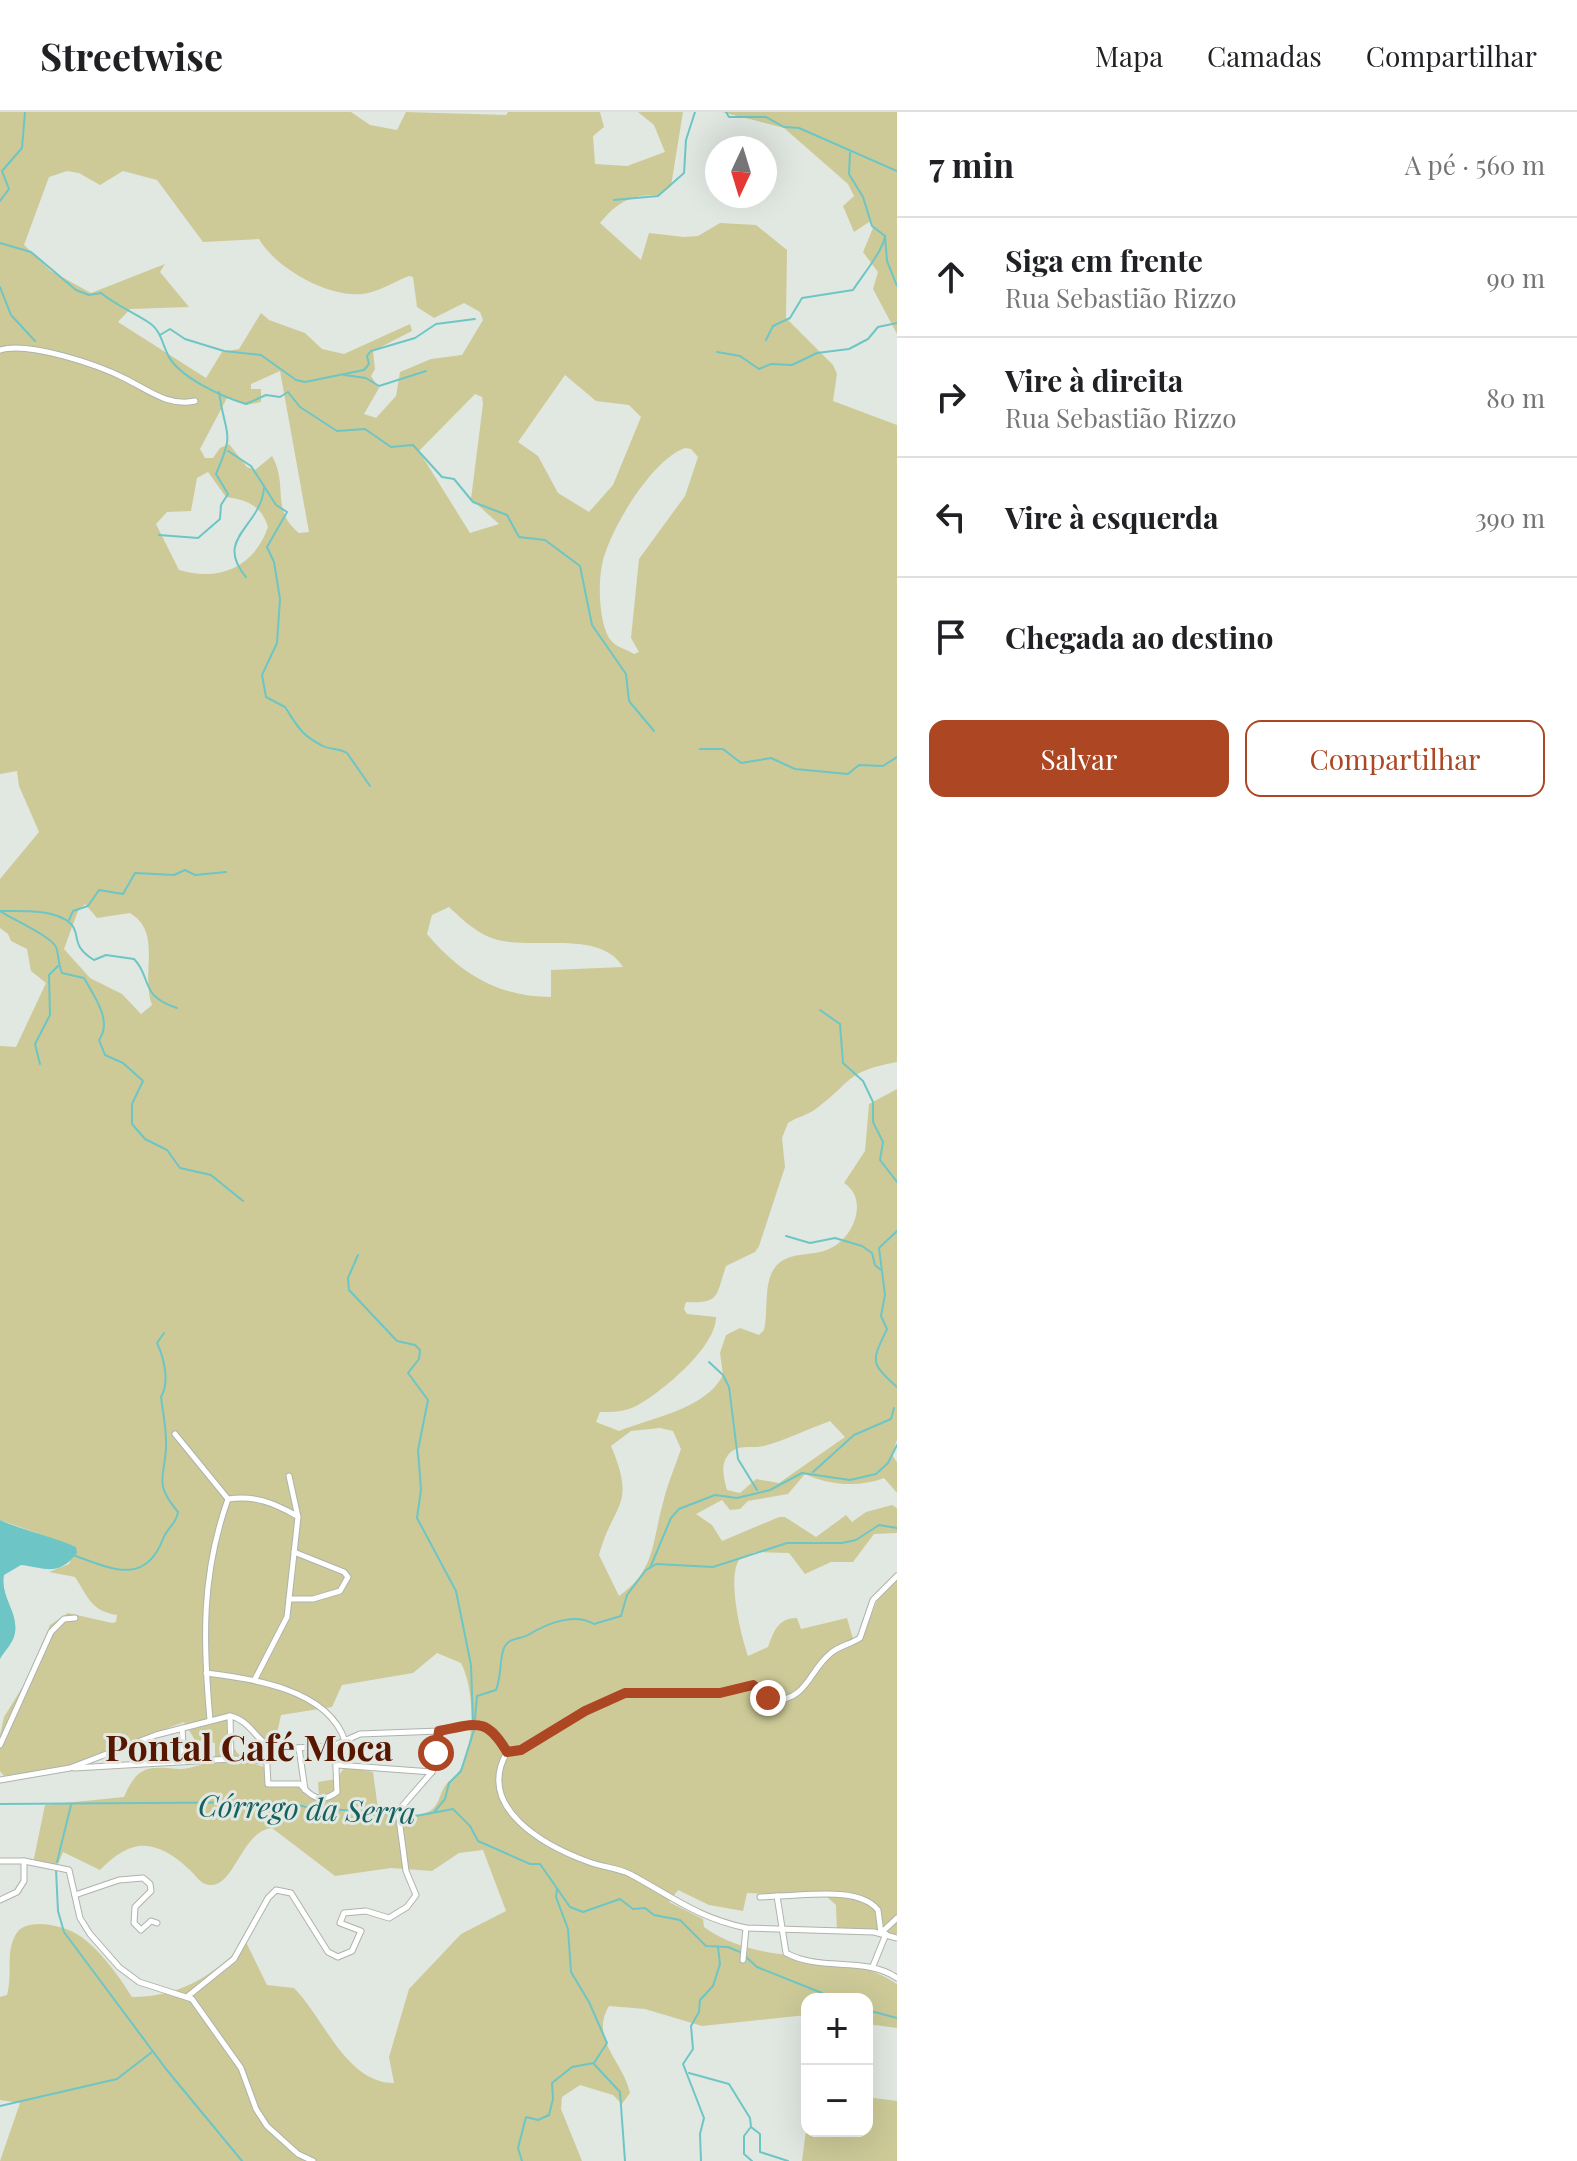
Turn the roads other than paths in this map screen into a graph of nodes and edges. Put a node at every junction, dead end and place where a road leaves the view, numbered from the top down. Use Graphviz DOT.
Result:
graph roads {
  1 [pos="0,350"];
  2 [pos="195,401"];
  3 [pos="175,1434"];
  4 [pos="289,1476"];
  5 [pos="228,1499"];
  6 [pos="298,1517"];
  7 [pos="294,1552"];
  8 [pos="897,1576"];
  9 [pos="289,1599"];
  10 [pos="75,1618"];
  11 [pos="206,1673"];
  12 [pos="255,1679"];
  13 [pos="230,1716"];
  14 [pos="210,1720"];
  15 [pos="182,1728"];
  16 [pos="439,1731"];
  17 [pos="345,1741"];
  18 [pos="0,1745"];
  19 [pos="335,1745"];
  20 [pos="266,1746"];
  21 [pos="299,1748"];
  22 [pos="507,1752"];
  23 [pos="231,1759"];
  24 [pos="184,1761"];
  25 [pos="265,1761"];
  26 [pos="337,1765"];
  27 [pos="70,1768"];
  28 [pos="432,1772"];
  29 [pos="0,1780"];
  30 [pos="305,1791"];
  31 [pos="0,1861"];
  32 [pos="24,1861"];
  33 [pos="75,1895"];
  34 [pos="777,1896"];
  35 [pos="760,1897"];
  36 [pos="0,1900"];
  37 [pos="897,1918"];
  38 [pos="157,1923"];
  39 [pos="746,1928"];
  40 [pos="782,1930"];
  41 [pos="884,1933"];
  42 [pos="897,1938"];
  43 [pos="743,1960"];
  44 [pos="873,1966"];
  45 [pos="897,1978"];
  46 [pos="188,1996"];
  47 [pos="313,2161"];
  1 -- 2 [label="street"];
  3 -- 5 [label="street"];
  4 -- 6 [label="street"];
  5 -- 6 [label="street"];
  5 -- 11 [label="street"];
  6 -- 7 [label="street"];
  7 -- 9 [label="street"];
  7 -- 9 [label="street"];
  8 -- 22 [label="street"];
  9 -- 12 [label="street"];
  10 -- 18 [label="street"];
  11 -- 12 [label="street"];
  11 -- 14 [label="street"];
  12 -- 17 [label="street"];
  13 -- 14 [label="street"];
  13 -- 20 [label="street"];
  13 -- 23 [label="street"];
  14 -- 15 [label="street"];
  15 -- 24 [label="street"];
  15 -- 27 [label="street"];
  16 -- 17 [label="street"];
  16 -- 22 [label="street"];
  16 -- 28 [label="street"];
  17 -- 19 [label="street"];
  19 -- 21 [label="street"];
  19 -- 26 [label="street"];
  20 -- 21 [label="street"];
  20 -- 25 [label="street"];
  21 -- 30 [label="street"];
  22 -- 39 [label="street"];
  23 -- 24 [label="street"];
  23 -- 25 [label="street"];
  24 -- 27 [label="street"];
  25 -- 30 [label="street"];
  26 -- 28 [label="street"];
  26 -- 30 [label="street"];
  27 -- 29 [label="street"];
  28 -- 46 [label="street"];
  31 -- 32 [label="street"];
  32 -- 33 [label="street"];
  32 -- 36 [label="street"];
  33 -- 38 [label="street"];
  33 -- 46 [label="street"];
  34 -- 35 [label="street"];
  34 -- 40 [label="street"];
  34 -- 41 [label="street"];
  37 -- 41 [label="street"];
  39 -- 40 [label="street"];
  39 -- 43 [label="street"];
  40 -- 41 [label="street"];
  40 -- 44 [label="street"];
  41 -- 42 [label="street"];
  41 -- 44 [label="street"];
  44 -- 45 [label="street"];
  46 -- 47 [label="street"];
}
